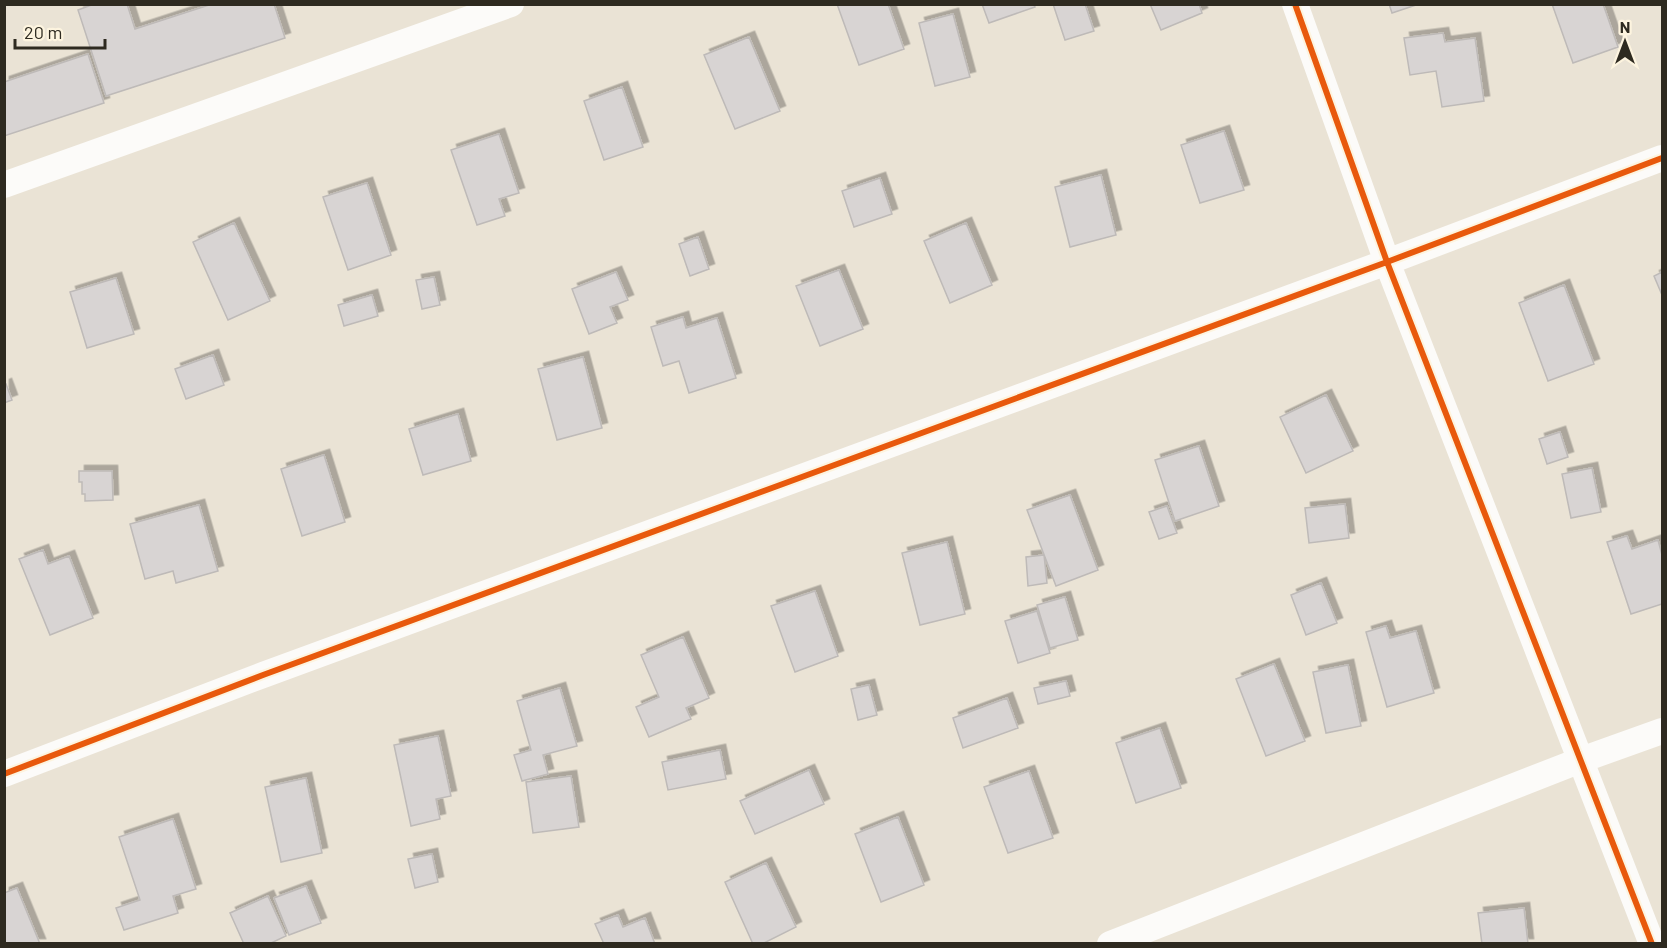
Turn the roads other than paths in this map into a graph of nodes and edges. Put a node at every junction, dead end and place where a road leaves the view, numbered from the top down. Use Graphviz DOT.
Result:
graph roads {
  1 [pos="511,4"];
  2 [pos="1295,4"];
  3 [pos="1662,158"];
  4 [pos="4,185"];
  5 [pos="1387,262"];
  6 [pos="1662,731"];
  7 [pos="1581,760"];
  8 [pos="5,771"];
  9 [pos="1110,944"];
  10 [pos="1652,944"];
  1 -- 4 [label="street"];
  2 -- 5 [label="street"];
  3 -- 5 [label="street"];
  5 -- 7 [label="street"];
  5 -- 8 [label="street"];
  6 -- 7 [label="street"];
  7 -- 9 [label="street"];
  7 -- 10 [label="street"];
}
